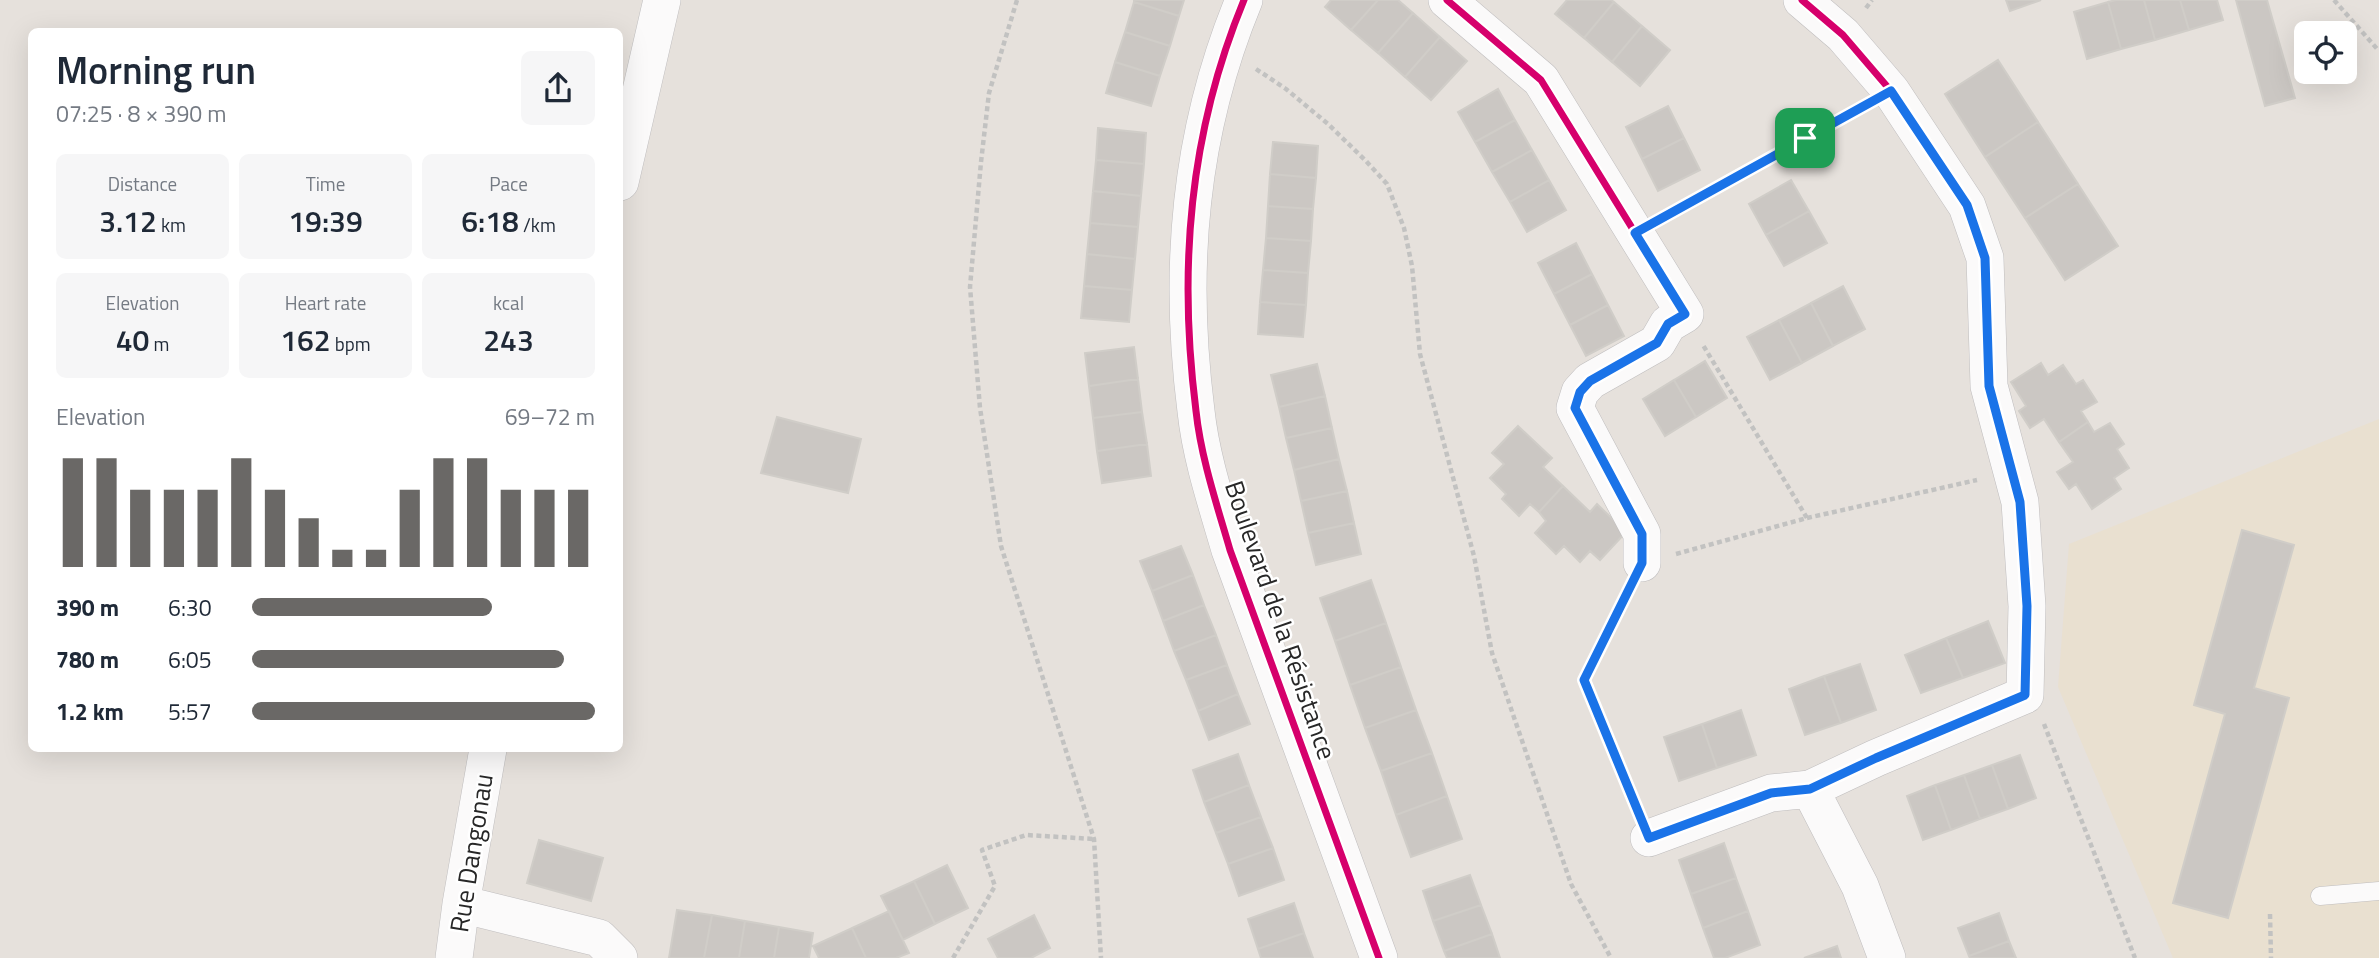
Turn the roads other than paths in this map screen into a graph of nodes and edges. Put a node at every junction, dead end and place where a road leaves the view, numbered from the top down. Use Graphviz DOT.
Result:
graph roads {
  1 [pos="662,0"];
  2 [pos="1244,0"];
  3 [pos="1447,0"];
  4 [pos="1802,0"];
  5 [pos="623,169"];
  6 [pos="1642,563"];
  7 [pos="487,752"];
  8 [pos="1810,789"];
  9 [pos="1649,838"];
  10 [pos="2379,891"];
  11 [pos="2320,896"];
  12 [pos="461,904"];
  13 [pos="454,958"];
  14 [pos="619,958"];
  15 [pos="1379,958"];
  16 [pos="1887,958"];
  1 -- 5 [label="street"];
  2 -- 15 [label="street, Boulevard de la Résistance"];
  3 -- 6 [label="street"];
  4 -- 8 [label="street"];
  7 -- 12 [label="street, Rue Dangonau"];
  8 -- 9 [label="street"];
  8 -- 16 [label="street"];
  10 -- 11 [label="lane"];
  12 -- 13 [label="street, Rue Dangonau"];
  12 -- 14 [label="street"];
}
